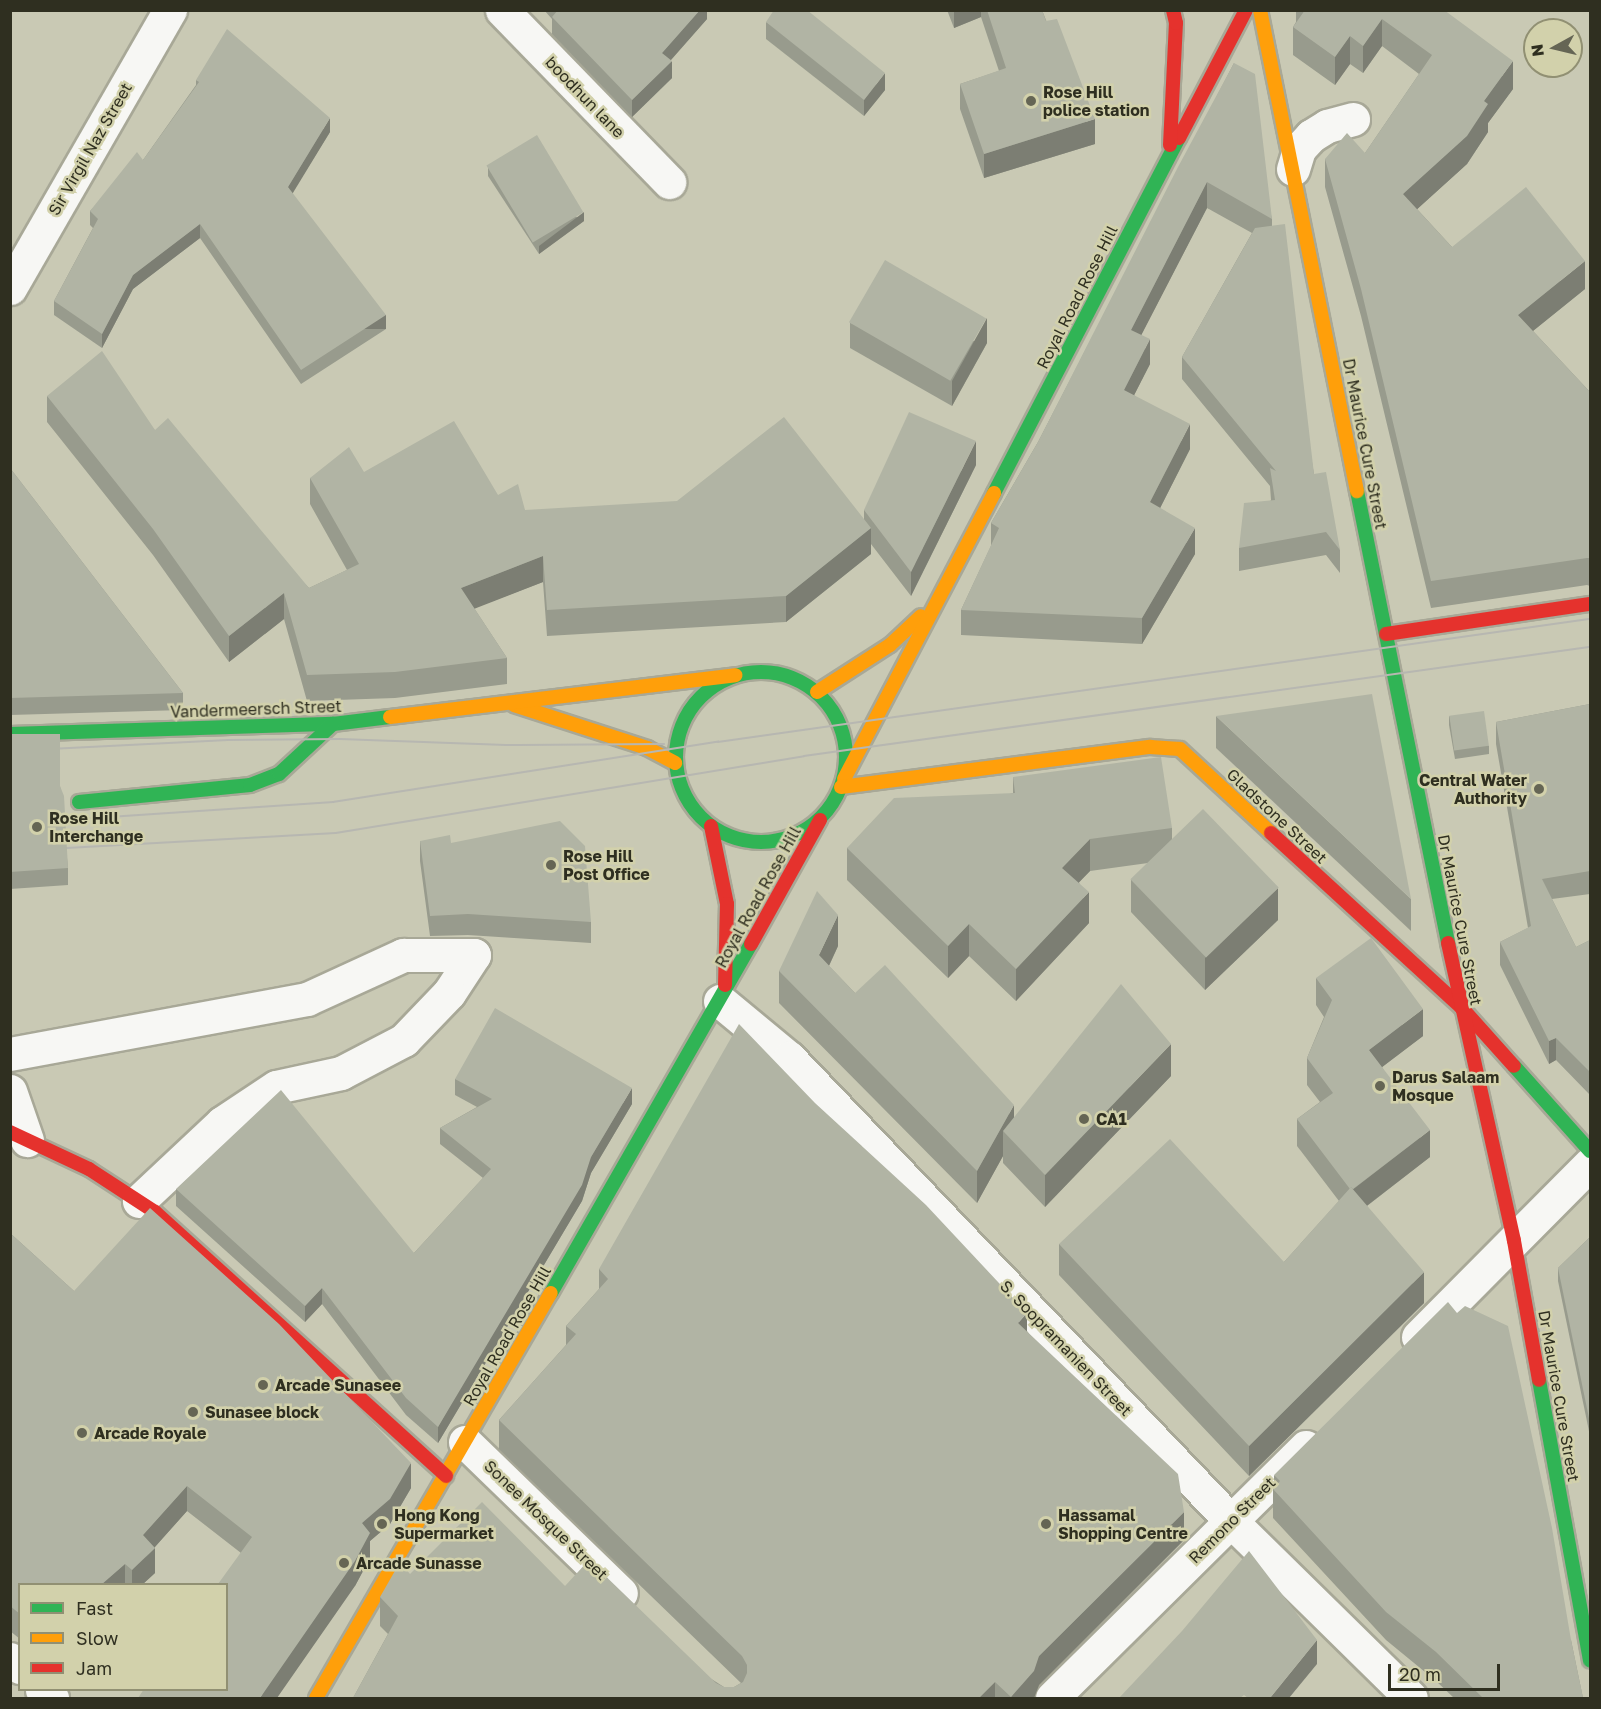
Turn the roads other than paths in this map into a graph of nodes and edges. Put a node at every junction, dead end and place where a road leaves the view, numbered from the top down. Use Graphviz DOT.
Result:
graph roads {
  1 [pos="170,10"];
  2 [pos="502,10"];
  3 [pos="1173,10"];
  4 [pos="1246,10"];
  5 [pos="1260,10"];
  6 [pos="1353,118"];
  7 [pos="1169,153"];
  8 [pos="1293,169"];
  9 [pos="669,182"];
  10 [pos="10,288"];
  11 [pos="940,599"];
  12 [pos="1590,604"];
  13 [pos="1386,634"];
  14 [pos="735,675"];
  15 [pos="817,692"];
  16 [pos="501,701"];
  17 [pos="333,724"];
  18 [pos="10,734"];
  19 [pos="675,763"];
  20 [pos="843,783"];
  21 [pos="79,802"];
  22 [pos="820,820"];
  23 [pos="711,826"];
  24 [pos="722,995"];
  25 [pos="1461,1007"];
  26 [pos="10,1054"];
  27 [pos="10,1091"];
  28 [pos="19,1136"];
  29 [pos="1590,1151"];
  30 [pos="1590,1164"];
  31 [pos="139,1201"];
  32 [pos="1514,1241"];
  33 [pos="1398,1357"];
  34 [pos="1331,1422"];
  35 [pos="465,1442"];
  36 [pos="446,1476"];
  37 [pos="1231,1521"];
  38 [pos="644,1616"];
  39 [pos="1590,1660"];
  40 [pos="316,1698"];
  41 [pos="1052,1698"];
  42 [pos="1411,1698"];
  1 -- 10 [label="street, Sir Virgil Naz Street"];
  2 -- 9 [label="street, boodhun lane"];
  3 -- 7 [label="main road"];
  4 -- 7 [label="main road, Royal Road Rose Hill"];
  5 -- 8 [label="main road, Dr Maurice Cure Street"];
  6 -- 8 [label="street"];
  7 -- 11 [label="main road, Royal Road Rose Hill"];
  8 -- 13 [label="main road, Dr Maurice Cure Street"];
  11 -- 15 [label="main road, Royal Road Rose Hill"];
  11 -- 20 [label="main road, Royal Road Rose Hill"];
  12 -- 13 [label="main road"];
  13 -- 25 [label="main road, Dr Maurice Cure Street"];
  14 -- 15 [label="main road"];
  14 -- 16 [label="main road, Vandermeersch Street"];
  14 -- 19 [label="main road"];
  15 -- 20 [label="main road"];
  16 -- 17 [label="main road, Vandermeersch Street"];
  16 -- 19 [label="main road"];
  17 -- 18 [label="main road, Vandermeersch Street"];
  17 -- 21 [label="main road"];
  19 -- 23 [label="main road"];
  20 -- 22 [label="main road"];
  20 -- 25 [label="main road, Gladstone Street"];
  22 -- 23 [label="main road"];
  22 -- 24 [label="main road, Royal Road Rose Hill"];
  23 -- 24 [label="main road, Royal Road Rose Hill"];
  24 -- 35 [label="main road, Royal Road Rose Hill"];
  24 -- 37 [label="street, S. Soopramanien Street"];
  25 -- 29 [label="main road, Gladstone Street"];
  25 -- 32 [label="main road, Dr Maurice Cure Street"];
  26 -- 31 [label="street"];
  27 -- 28 [label="street"];
  28 -- 31 [label="main road"];
  30 -- 32 [label="street"];
  31 -- 36 [label="main road"];
  32 -- 33 [label="street"];
  32 -- 39 [label="main road, Dr Maurice Cure Street"];
  34 -- 37 [label="street, Remono Street"];
  35 -- 36 [label="main road, Royal Road Rose Hill"];
  35 -- 38 [label="street, Sonee Mosque Street"];
  36 -- 40 [label="main road, Royal Road Rose Hill"];
  37 -- 41 [label="street, Remono Street"];
  37 -- 42 [label="street, S. Soopramanien Street"];
}
